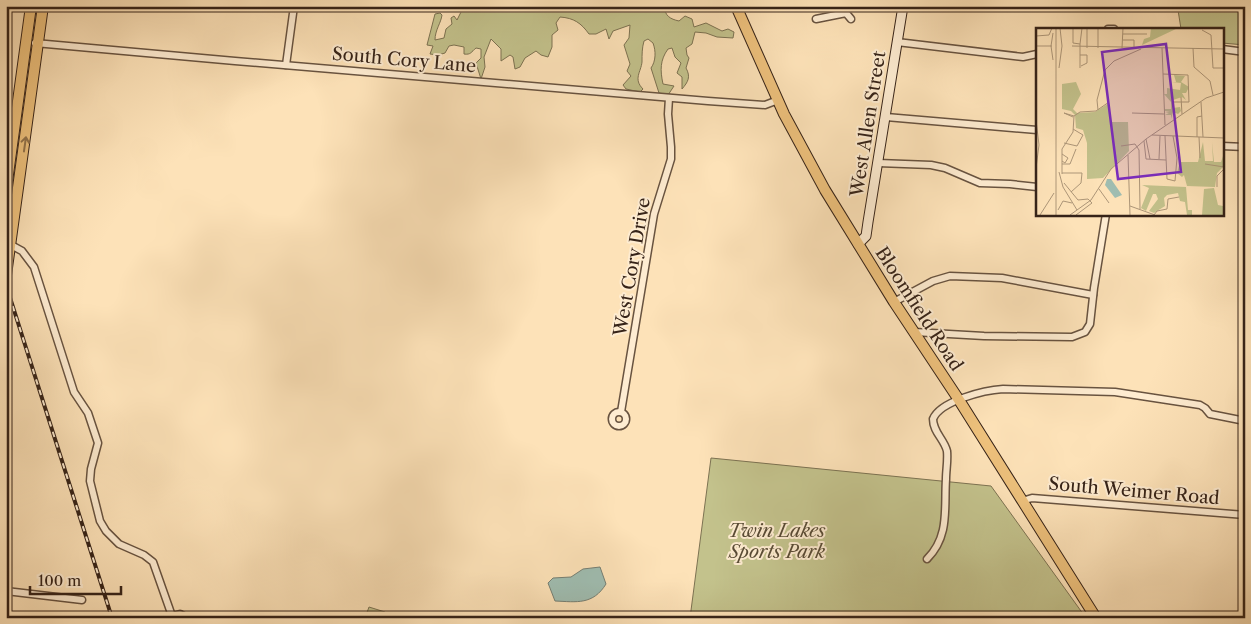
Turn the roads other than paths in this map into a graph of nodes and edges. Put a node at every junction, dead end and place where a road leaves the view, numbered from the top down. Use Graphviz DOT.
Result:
graph roads {
  1 [pos="31,6"];
  2 [pos="44,6"];
  3 [pos="294,6"];
  4 [pos="736,6"];
  5 [pos="903,6"];
  6 [pos="846,10"];
  7 [pos="816,19"];
  8 [pos="851,19"];
  9 [pos="26,40"];
  10 [pos="897,42"];
  11 [pos="39,44"];
  12 [pos="1224,49"];
  13 [pos="1245,52"];
  14 [pos="1036,54"];
  15 [pos="286,65"];
  16 [pos="669,98"];
  17 [pos="778,100"];
  18 [pos="886,117"];
  19 [pos="1036,130"];
  20 [pos="1224,146"];
  21 [pos="1245,147"];
  22 [pos="878,163"];
  23 [pos="6,187"];
  24 [pos="1036,187"];
  25 [pos="1106,215"];
  26 [pos="6,226"];
  27 [pos="858,244"];
  28 [pos="11,245"];
  29 [pos="6,275"];
  30 [pos="1093,295"];
  31 [pos="894,302"];
  32 [pos="914,332"];
  33 [pos="959,400"];
  34 [pos="621,412"];
  35 [pos="1245,421"];
  36 [pos="1022,501"];
  37 [pos="1245,515"];
  38 [pos="927,559"];
  39 [pos="6,591"];
  40 [pos="82,600"];
  41 [pos="187,618"];
  42 [pos="1096,618"];
  1 -- 9 [label="main road"];
  2 -- 11 [label="main road"];
  3 -- 15 [label="street"];
  4 -- 17 [label="main road, Bloomfield Road"];
  5 -- 10 [label="street, West Allen Street"];
  6 -- 7 [label="street"];
  6 -- 8 [label="street"];
  9 -- 11 [label="street, South Cory Lane"];
  9 -- 23 [label="main road"];
  10 -- 14 [label="street"];
  10 -- 18 [label="street, West Allen Street"];
  11 -- 15 [label="street, South Cory Lane"];
  28 -- 11 [label="main road, one-way"];
  12 -- 13 [label="street"];
  15 -- 16 [label="street, South Cory Lane"];
  16 -- 17 [label="street, South Cory Lane"];
  16 -- 34 [label="street, West Cory Drive"];
  17 -- 27 [label="main road, Bloomfield Road"];
  18 -- 19 [label="street"];
  18 -- 22 [label="street, West Allen Street"];
  20 -- 21 [label="street"];
  22 -- 24 [label="street"];
  22 -- 27 [label="street, West Allen Street"];
  23 -- 26 [label="main road"];
  25 -- 30 [label="street"];
  26 -- 28 [label="main road"];
  27 -- 31 [label="main road, Bloomfield Road"];
  28 -- 29 [label="main road"];
  28 -- 41 [label="street"];
  30 -- 31 [label="street"];
  30 -- 32 [label="street"];
  31 -- 32 [label="main road, Bloomfield Road"];
  32 -- 33 [label="main road, Bloomfield Road"];
  33 -- 35 [label="street"];
  33 -- 36 [label="main road, Bloomfield Road"];
  33 -- 38 [label="street"];
  36 -- 37 [label="street, South Weimer Road"];
  36 -- 42 [label="main road, Bloomfield Road"];
  39 -- 40 [label="street"];
}
